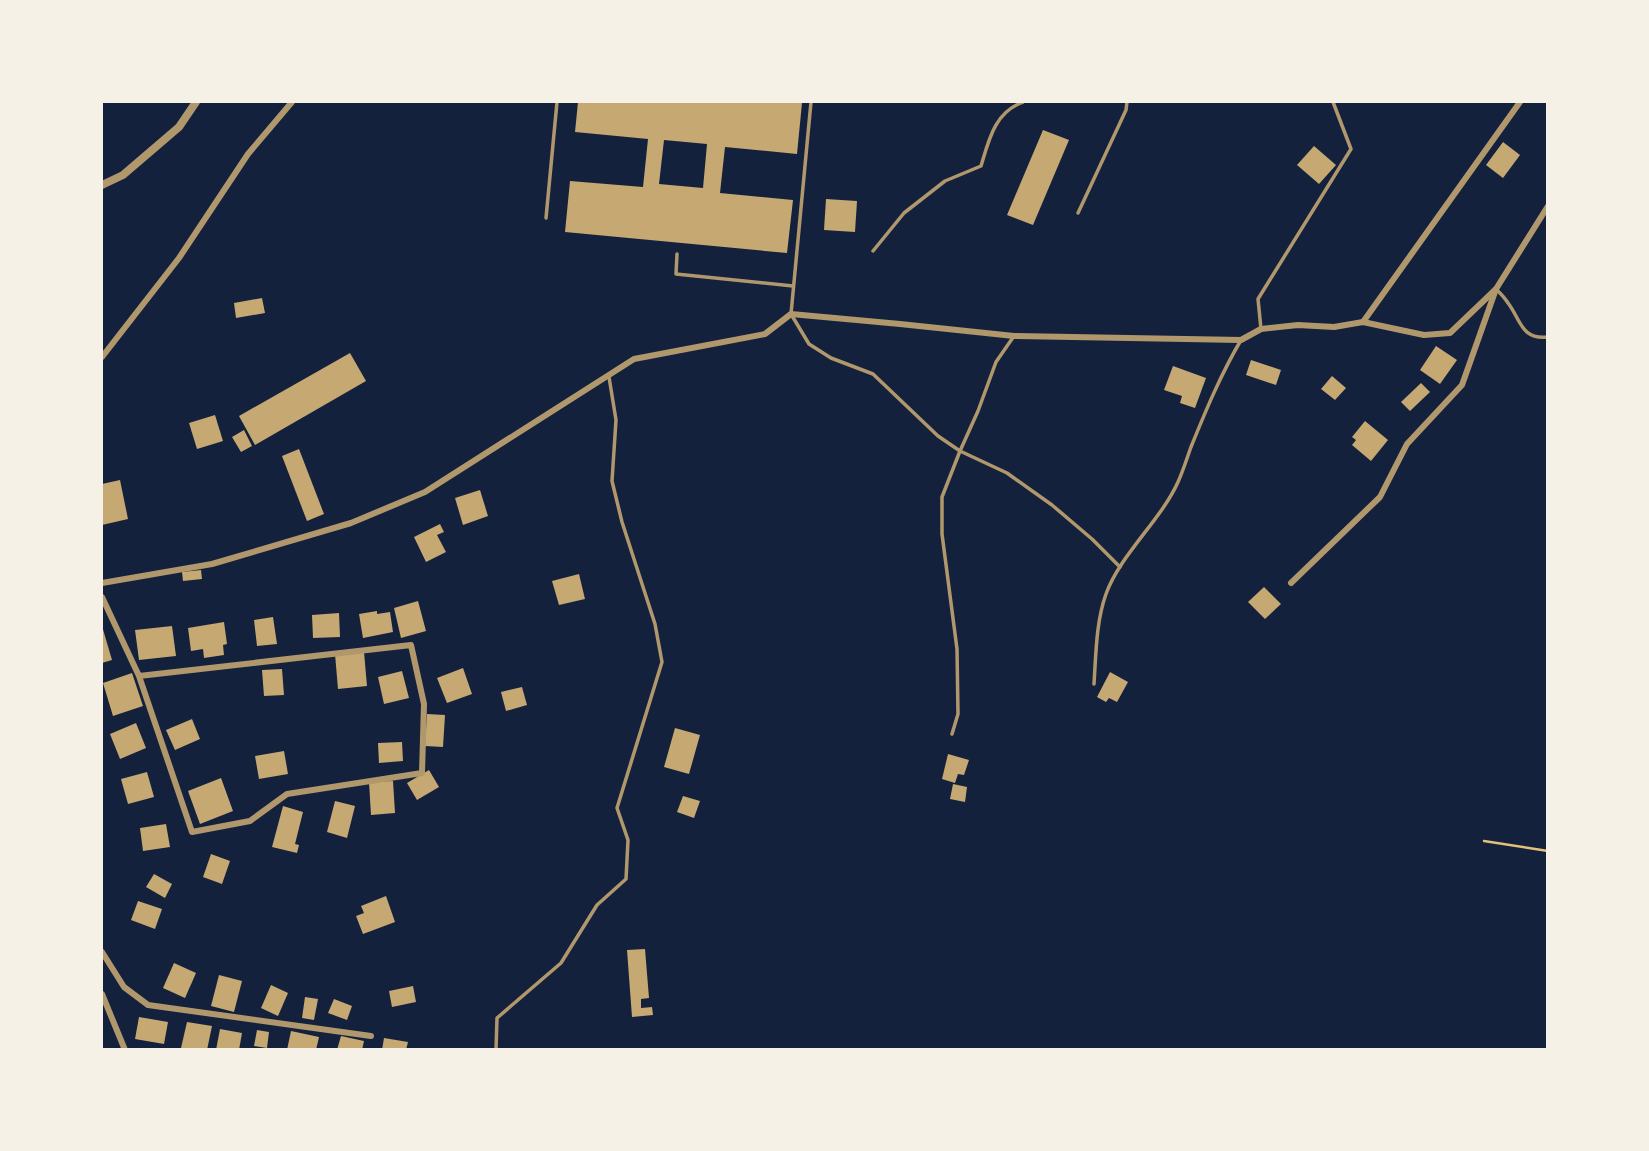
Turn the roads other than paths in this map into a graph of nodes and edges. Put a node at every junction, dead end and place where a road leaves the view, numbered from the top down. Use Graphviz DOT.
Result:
graph roads {
  1 [pos="197,102"];
  2 [pos="292,102"];
  3 [pos="558,102"];
  4 [pos="811,102"];
  5 [pos="1023,102"];
  6 [pos="1127,102"];
  7 [pos="1333,102"];
  8 [pos="1520,102"];
  9 [pos="102,185"];
  10 [pos="1548,206"];
  11 [pos="1078,213"];
  12 [pos="546,218"];
  13 [pos="873,251"];
  14 [pos="677,254"];
  15 [pos="794,286"];
  16 [pos="1496,289"];
  17 [pos="791,314"];
  18 [pos="1363,322"];
  19 [pos="1261,329"];
  20 [pos="1014,336"];
  21 [pos="1548,337"];
  22 [pos="1241,340"];
  23 [pos="102,357"];
  24 [pos="608,374"];
  25 [pos="960,450"];
  26 [pos="1120,567"];
  27 [pos="102,583"];
  28 [pos="1291,583"];
  29 [pos="102,597"];
  30 [pos="139,676"];
  31 [pos="1094,684"];
  32 [pos="952,734"];
  33 [pos="102,952"];
  34 [pos="102,994"];
  35 [pos="371,1035"];
  36 [pos="125,1049"];
  37 [pos="495,1049"];
  1 -- 9 [label="street"];
  2 -- 23 [label="street"];
  3 -- 12 [label="lane"];
  4 -- 15 [label="lane"];
  5 -- 13 [label="lane"];
  6 -- 11 [label="lane"];
  7 -- 19 [label="lane"];
  8 -- 18 [label="street"];
  10 -- 16 [label="street"];
  14 -- 15 [label="lane"];
  15 -- 17 [label="lane"];
  16 -- 18 [label="street"];
  16 -- 21 [label="lane"];
  16 -- 28 [label="street"];
  17 -- 20 [label="street"];
  17 -- 24 [label="street"];
  17 -- 25 [label="lane"];
  18 -- 19 [label="street"];
  19 -- 22 [label="street"];
  20 -- 22 [label="street"];
  20 -- 25 [label="lane"];
  22 -- 26 [label="lane"];
  24 -- 27 [label="street"];
  24 -- 37 [label="lane"];
  25 -- 26 [label="lane"];
  25 -- 32 [label="lane"];
  26 -- 31 [label="lane"];
  29 -- 30 [label="street"];
  30 -- 30 [label="street"];
  33 -- 35 [label="street"];
  34 -- 36 [label="street"];
}
